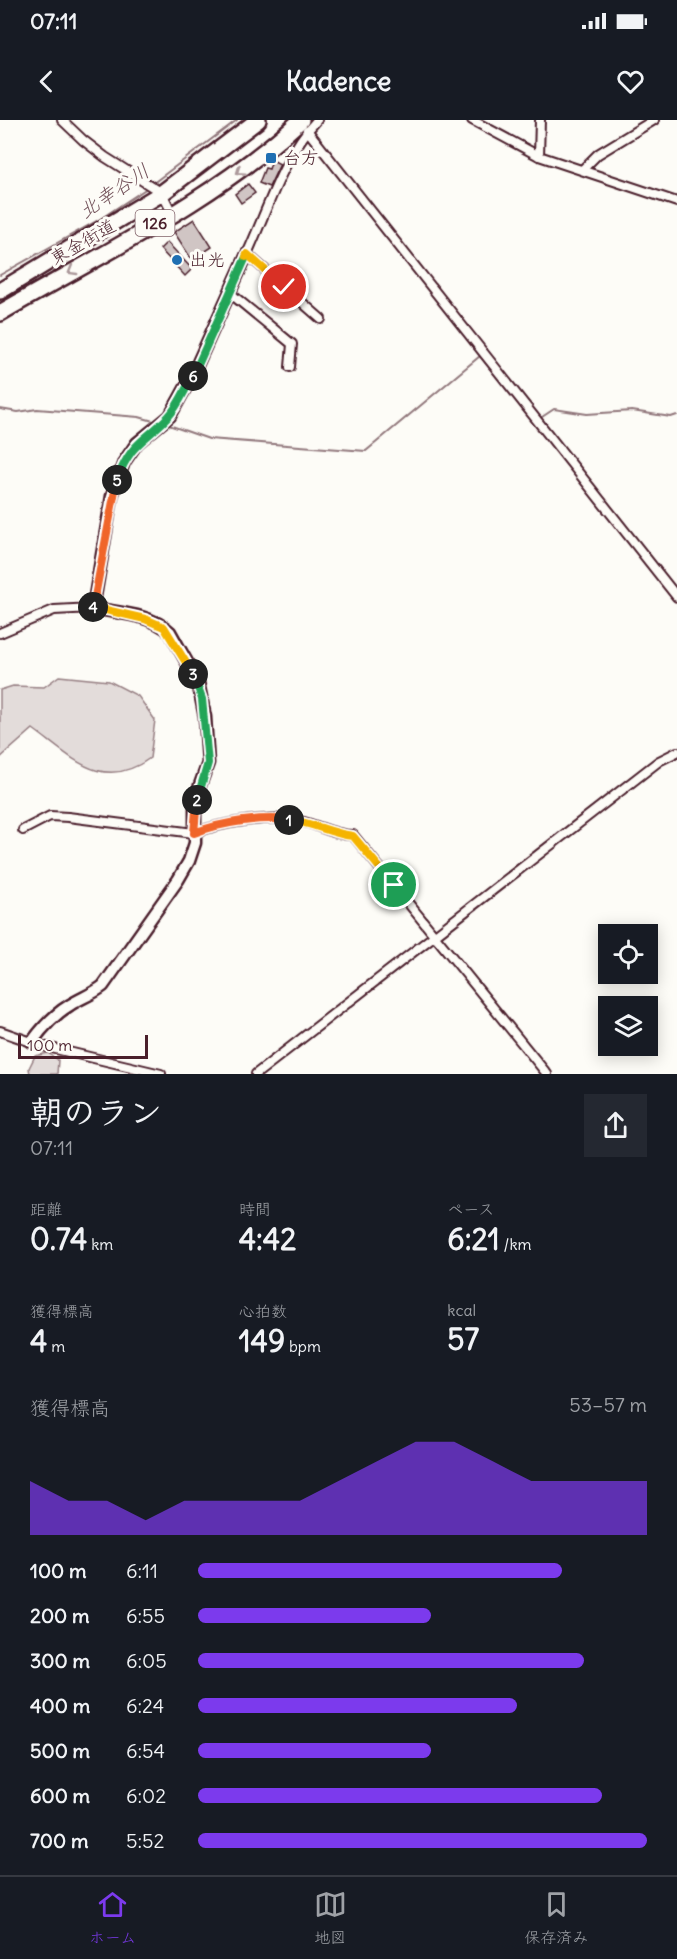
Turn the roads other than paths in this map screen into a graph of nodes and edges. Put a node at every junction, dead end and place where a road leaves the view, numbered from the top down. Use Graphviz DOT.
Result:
graph roads {
  1 [pos="62,120"];
  2 [pos="258,120"];
  3 [pos="317,120"];
  4 [pos="472,120"];
  5 [pos="540,120"];
  6 [pos="654,120"];
  7 [pos="304,125"];
  8 [pos="278,141"];
  9 [pos="292,153"];
  10 [pos="539,156"];
  11 [pos="582,170"];
  12 [pos="162,193"];
  13 [pos="677,202"];
  14 [pos="172,213"];
  15 [pos="247,254"];
  16 [pos="0,291"];
  17 [pos="230,293"];
  18 [pos="0,313"];
  19 [pos="321,319"];
  20 [pos="290,367"];
  21 [pos="677,597"];
  22 [pos="93,608"];
  23 [pos="0,633"];
  24 [pos="677,752"];
  25 [pos="23,830"];
  26 [pos="194,833"];
  27 [pos="434,934"];
  28 [pos="0,1031"];
  29 [pos="32,1042"];
  30 [pos="161,1074"];
  31 [pos="256,1074"];
  32 [pos="547,1074"];
  1 -- 12 [label="street"];
  2 -- 12 [label="highway, 東金街道 / 126"];
  3 -- 7 [label="street"];
  4 -- 10 [label="street"];
  5 -- 10 [label="street"];
  6 -- 11 [label="street"];
  7 -- 8 [label="highway, 東金街道 / 126"];
  7 -- 9 [label="street"];
  7 -- 21 [label="street"];
  8 -- 9 [label="street"];
  8 -- 14 [label="highway, 東金街道 / 126, one-way"];
  9 -- 15 [label="street"];
  10 -- 11 [label="street"];
  11 -- 13 [label="street"];
  12 -- 14 [label="street"];
  12 -- 16 [label="highway, 東金街道 / 126"];
  14 -- 18 [label="highway, 東金街道 / 126, one-way"];
  15 -- 17 [label="street"];
  15 -- 19 [label="street"];
  17 -- 20 [label="street"];
  17 -- 22 [label="street"];
  22 -- 23 [label="street"];
  22 -- 26 [label="street"];
  24 -- 27 [label="street"];
  25 -- 26 [label="street"];
  26 -- 27 [label="street"];
  26 -- 29 [label="street"];
  27 -- 31 [label="street"];
  27 -- 32 [label="street"];
  28 -- 29 [label="street"];
  29 -- 30 [label="street"];
}
